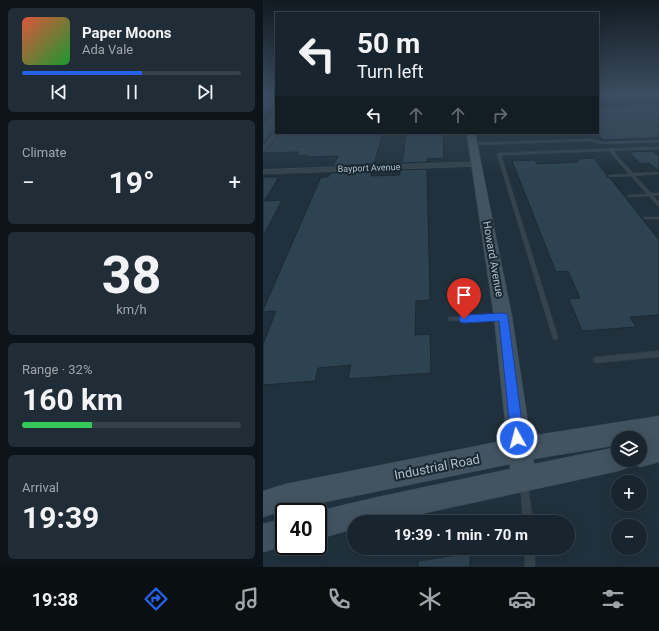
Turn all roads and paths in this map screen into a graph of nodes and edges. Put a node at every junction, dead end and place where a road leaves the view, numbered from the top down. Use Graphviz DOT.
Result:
graph roads {
  1 [pos="275,134"];
  2 [pos="472,138"];
  3 [pos="659,141"];
  4 [pos="659,148"];
  5 [pos="263,150"];
  6 [pos="610,150"];
  7 [pos="476,164"];
  8 [pos="263,172"];
  9 [pos="657,173"];
  10 [pos="631,174"];
  11 [pos="610,176"];
  12 [pos="659,194"];
  13 [pos="650,195"];
  14 [pos="629,196"];
  15 [pos="659,205"];
  16 [pos="646,218"];
  17 [pos="659,218"];
  18 [pos="503,317"];
  19 [pos="451,319"];
  20 [pos="555,337"];
  21 [pos="659,354"];
  22 [pos="596,360"];
  23 [pos="659,428"];
  24 [pos="519,450"];
  25 [pos="659,450"];
  26 [pos="647,453"];
  27 [pos="611,461"];
  28 [pos="524,480"];
  29 [pos="263,504"];
  30 [pos="527,515"];
  31 [pos="327,523"];
  32 [pos="275,535"];
  33 [pos="263,538"];
  34 [pos="530,555"];
  35 [pos="531,567"];
  1 -- 5 [label="street"];
  2 -- 3 [label="lane"];
  2 -- 7 [label="street, Howard Avenue"];
  4 -- 6 [label="lane"];
  6 -- 10 [label="lane"];
  6 -- 20 [label="lane"];
  7 -- 8 [label="street, Bayport Avenue"];
  7 -- 18 [label="street, Howard Avenue"];
  9 -- 10 [label="lane"];
  10 -- 11 [label="lane"];
  10 -- 13 [label="lane"];
  12 -- 13 [label="lane"];
  13 -- 14 [label="lane"];
  13 -- 15 [label="lane"];
  16 -- 17 [label="lane"];
  18 -- 19 [label="lane"];
  18 -- 24 [label="street, Howard Avenue"];
  21 -- 22 [label="lane"];
  23 -- 24 [label="street, Industrial Road"];
  24 -- 28 [label="street, Howard Avenue"];
  24 -- 29 [label="street, Industrial Road"];
  25 -- 26 [label="street"];
  27 -- 28 [label="street"];
  28 -- 30 [label="lane"];
  28 -- 31 [label="street"];
  32 -- 33 [label="street"];
  34 -- 35 [label="lane"];
}
